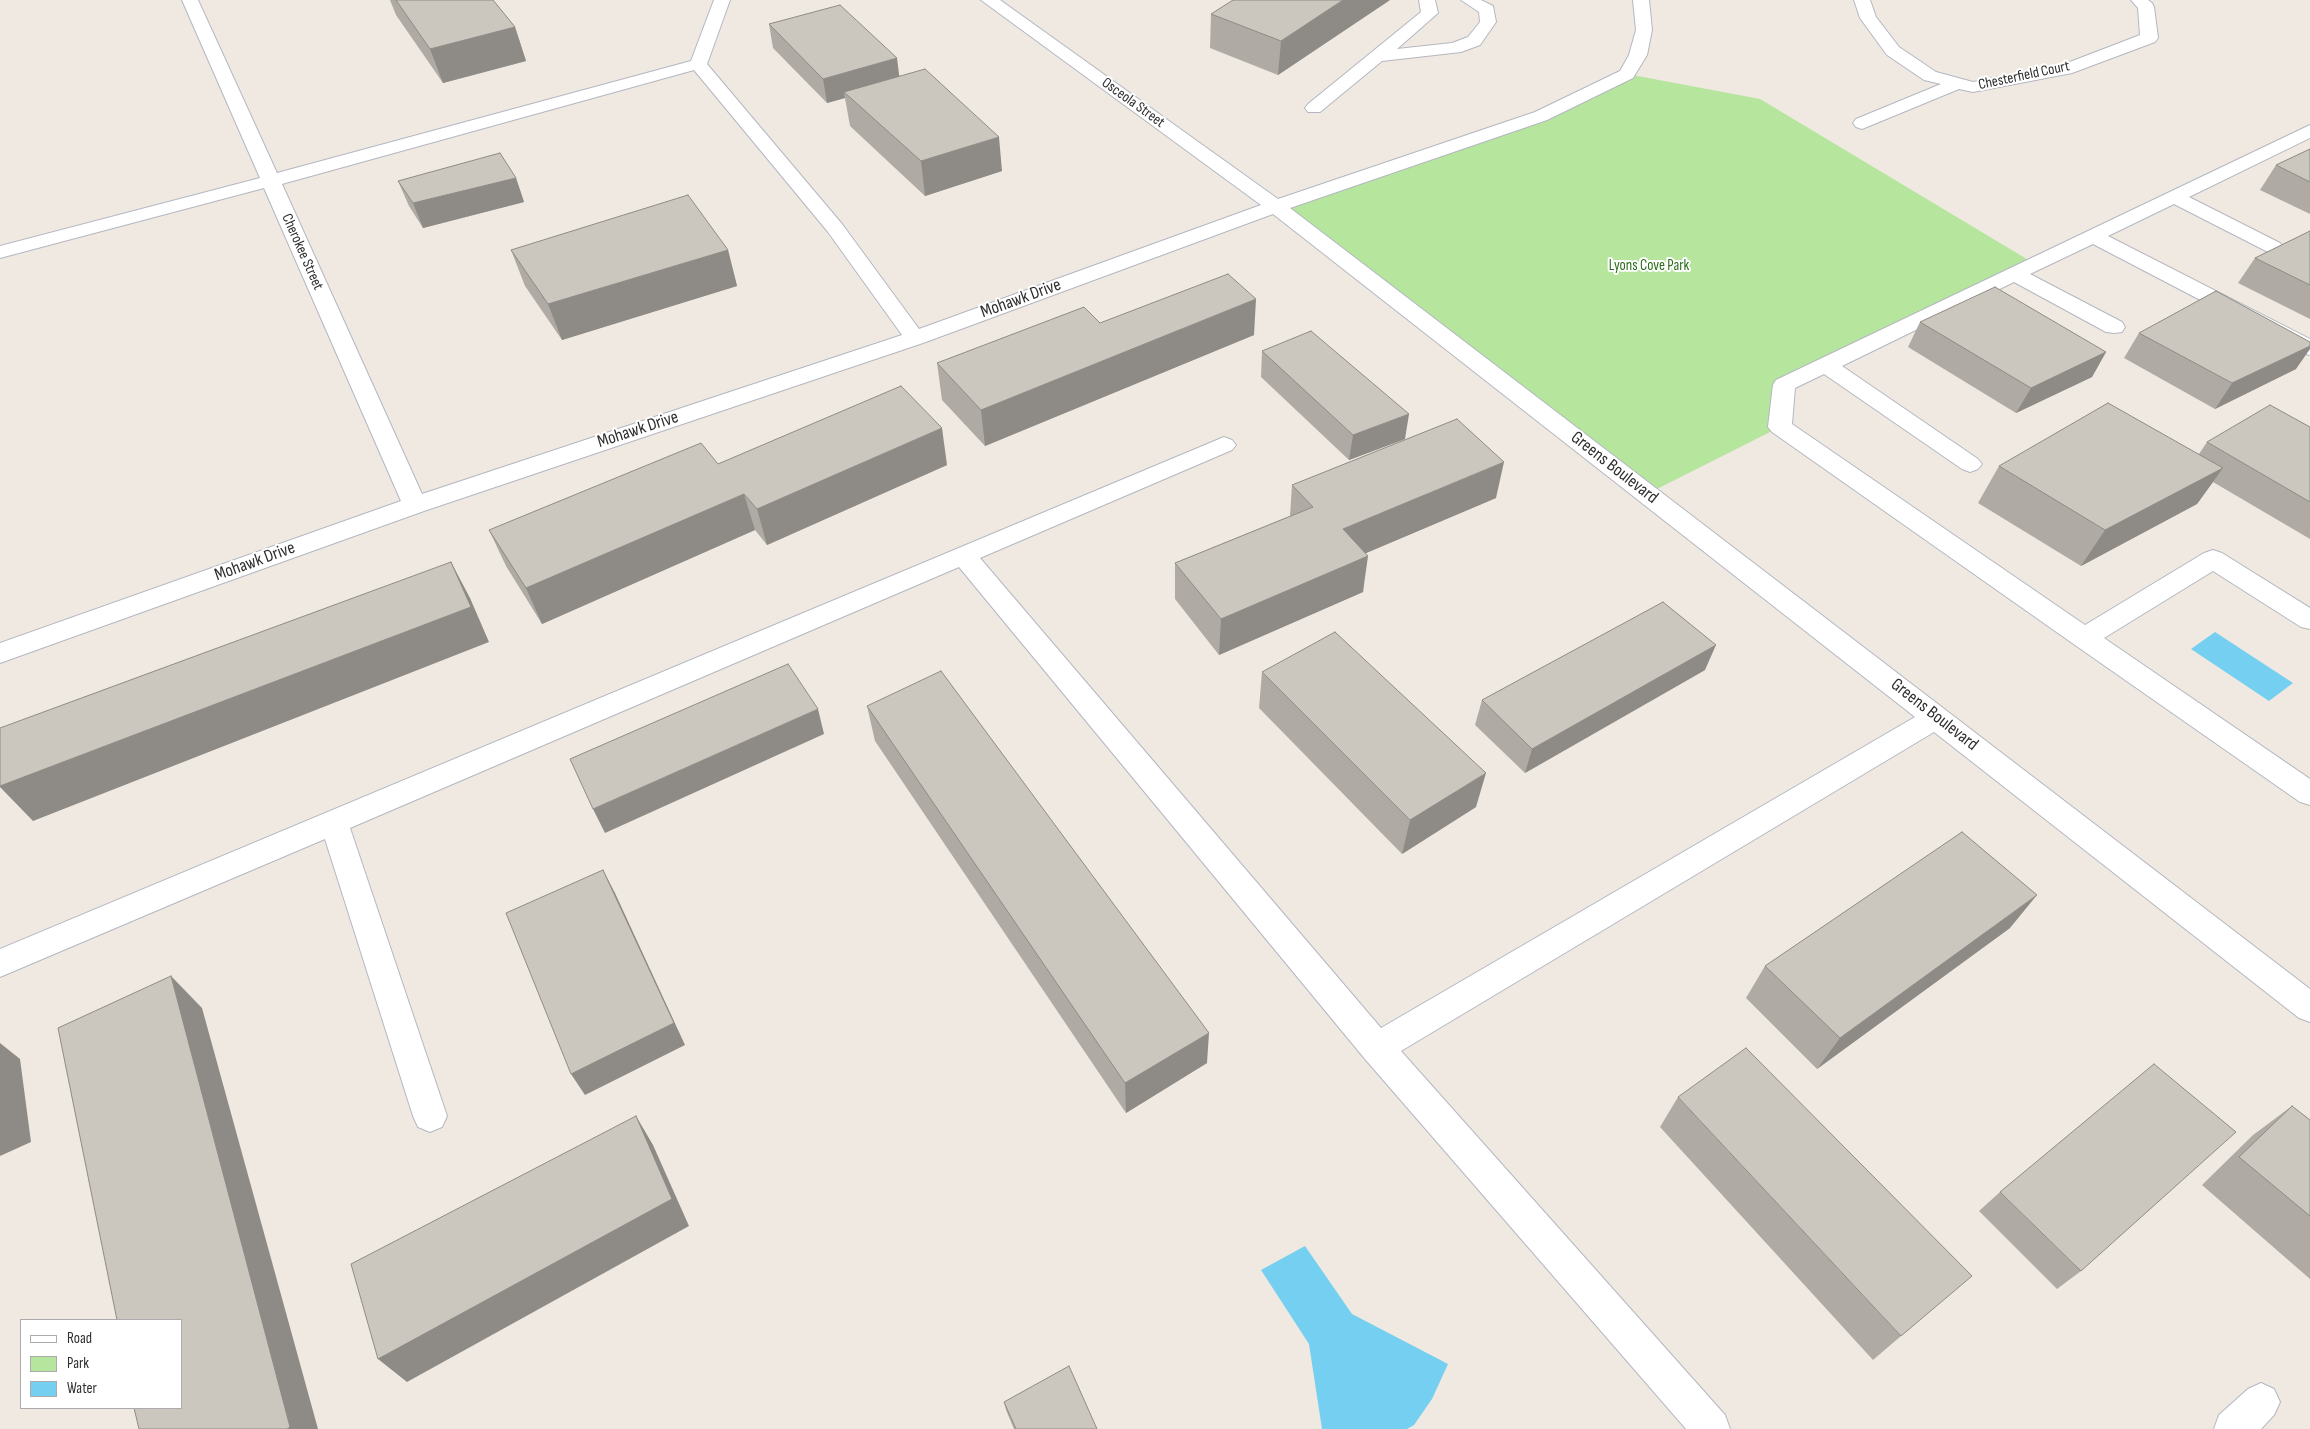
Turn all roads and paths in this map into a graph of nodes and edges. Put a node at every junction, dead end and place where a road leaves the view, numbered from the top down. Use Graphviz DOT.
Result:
graph roads {
  1 [pos="190,0"];
  2 [pos="722,0"];
  3 [pos="989,0"];
  4 [pos="1427,0"];
  5 [pos="1469,0"];
  6 [pos="1641,0"];
  7 [pos="1862,0"];
  8 [pos="2139,0"];
  9 [pos="1378,56"];
  10 [pos="698,64"];
  11 [pos="1956,84"];
  12 [pos="1314,108"];
  13 [pos="1862,123"];
  14 [pos="2310,131"];
  15 [pos="270,181"];
  16 [pos="2174,197"];
  17 [pos="1276,206"];
  18 [pos="2093,236"];
  19 [pos="2273,247"];
  20 [pos="0,252"];
  21 [pos="2015,274"];
  22 [pos="2114,327"];
  23 [pos="915,338"];
  24 [pos="2310,348"];
  25 [pos="1826,365"];
  26 [pos="1224,445"];
  27 [pos="1970,464"];
  28 [pos="415,505"];
  29 [pos="964,556"];
  30 [pos="2310,620"];
  31 [pos="2084,638"];
  32 [pos="0,653"];
  33 [pos="1937,717"];
  34 [pos="2304,781"];
  35 [pos="334,822"];
  36 [pos="0,964"];
  37 [pos="2310,1008"];
  38 [pos="1377,1048"];
  39 [pos="430,1116"];
  40 [pos="2261,1402"];
  41 [pos="1711,1429"];
  42 [pos="2233,1429"];
  1 -- 15 [label="street, Cherokee Street"];
  2 -- 10 [label="street"];
  3 -- 17 [label="street, Osceola Street"];
  4 -- 9 [label="street"];
  5 -- 9 [label="street"];
  6 -- 17 [label="street"];
  7 -- 11 [label="street, Chesterfield Court"];
  8 -- 11 [label="street, Chesterfield Court"];
  9 -- 12 [label="street"];
  10 -- 15 [label="street"];
  10 -- 23 [label="street"];
  11 -- 13 [label="street"];
  14 -- 16 [label="street"];
  15 -- 20 [label="street"];
  15 -- 28 [label="street, Cherokee Street"];
  16 -- 18 [label="street"];
  16 -- 19 [label="street"];
  17 -- 23 [label="street, Mohawk Drive"];
  17 -- 33 [label="street, Greens Boulevard"];
  18 -- 21 [label="street"];
  18 -- 24 [label="street"];
  21 -- 22 [label="street"];
  21 -- 25 [label="street"];
  23 -- 28 [label="street, Mohawk Drive"];
  25 -- 27 [label="street"];
  25 -- 31 [label="street"];
  26 -- 29 [label="street"];
  28 -- 32 [label="street, Mohawk Drive"];
  29 -- 35 [label="street"];
  29 -- 38 [label="street"];
  30 -- 31 [label="street"];
  31 -- 34 [label="street"];
  33 -- 37 [label="street, Greens Boulevard"];
  33 -- 38 [label="street"];
  35 -- 36 [label="street"];
  35 -- 39 [label="street"];
  38 -- 41 [label="street"];
  40 -- 42 [label="street"];
}
